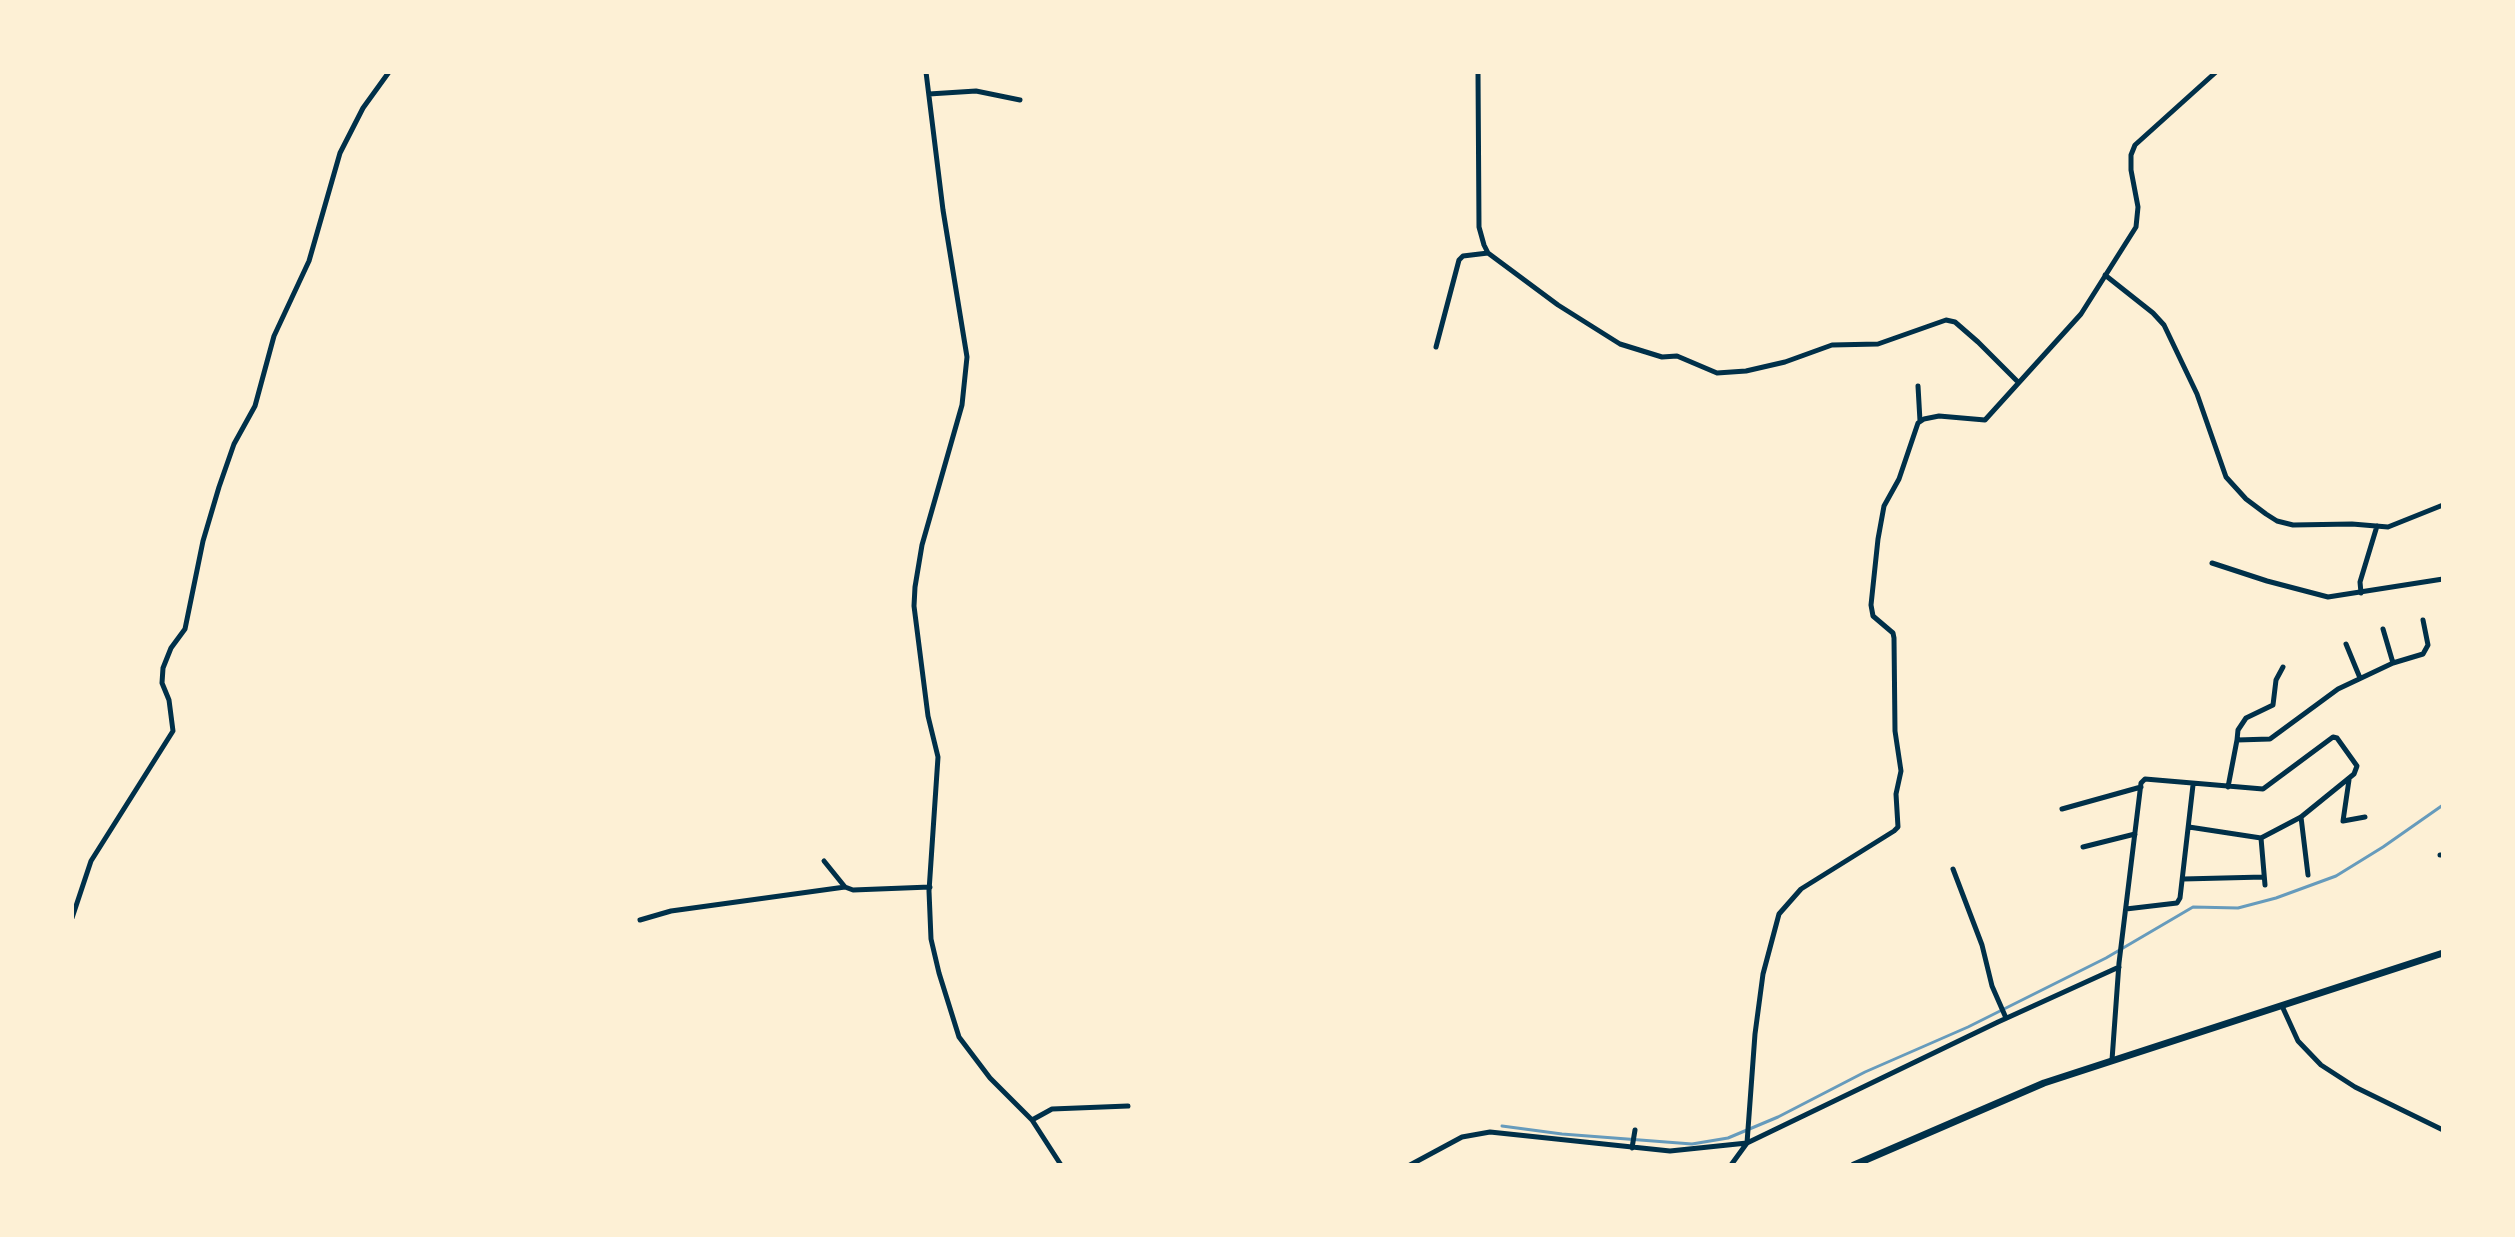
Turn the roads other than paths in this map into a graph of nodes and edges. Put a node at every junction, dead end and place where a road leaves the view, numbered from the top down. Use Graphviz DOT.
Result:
graph roads {
  1 [pos="389,72"];
  2 [pos="926,72"];
  3 [pos="1478,72"];
  4 [pos="2216,72"];
  5 [pos="929,94"];
  6 [pos="1020,100"];
  7 [pos="1488,253"];
  8 [pos="2105,275"];
  9 [pos="1436,347"];
  10 [pos="2018,382"];
  11 [pos="1918,386"];
  12 [pos="1920,421"];
  13 [pos="2443,505"];
  14 [pos="2377,526"];
  15 [pos="2212,563"];
  16 [pos="2443,579"];
  17 [pos="2361,593"];
  18 [pos="2423,620"];
  19 [pos="2383,629"];
  20 [pos="2346,644"];
  21 [pos="2393,663"];
  22 [pos="2283,667"];
  23 [pos="2360,678"];
  24 [pos="2237,740"];
  25 [pos="2349,778"];
  26 [pos="2193,785"];
  27 [pos="2141,787"];
  28 [pos="2228,787"];
  29 [pos="2062,809"];
  30 [pos="2301,817"];
  31 [pos="2365,817"];
  32 [pos="2189,827"];
  33 [pos="2135,834"];
  34 [pos="2261,838"];
  35 [pos="2083,847"];
  36 [pos="824,861"];
  37 [pos="1953,869"];
  38 [pos="2308,875"];
  39 [pos="2183,879"];
  40 [pos="845,887"];
  41 [pos="930,887"];
  42 [pos="2126,909"];
  43 [pos="73,910"];
  44 [pos="72,918"];
  45 [pos="640,920"];
  46 [pos="2443,953"];
  47 [pos="2119,965"];
  48 [pos="2282,1006"];
  49 [pos="2005,1017"];
  50 [pos="2112,1060"];
  51 [pos="1128,1106"];
  52 [pos="1032,1120"];
  53 [pos="2443,1130"];
  54 [pos="1634,1133"];
  55 [pos="1747,1142"];
  56 [pos="1632,1147"];
  57 [pos="1061,1165"];
  58 [pos="1410,1165"];
  59 [pos="1731,1165"];
  60 [pos="1854,1165"];
  1 -- 43 [label="street"];
  2 -- 5 [label="street"];
  3 -- 7 [label="street"];
  4 -- 8 [label="street"];
  5 -- 6 [label="street"];
  5 -- 41 [label="street"];
  7 -- 9 [label="street"];
  7 -- 10 [label="street"];
  8 -- 10 [label="street"];
  8 -- 14 [label="street"];
  10 -- 12 [label="street"];
  11 -- 12 [label="street"];
  12 -- 55 [label="street"];
  13 -- 14 [label="street"];
  14 -- 17 [label="street"];
  15 -- 17 [label="street"];
  16 -- 17 [label="street"];
  18 -- 21 [label="street"];
  19 -- 21 [label="street"];
  20 -- 23 [label="street"];
  21 -- 23 [label="street"];
  22 -- 24 [label="street"];
  23 -- 24 [label="street"];
  24 -- 28 [label="street"];
  25 -- 28 [label="street"];
  25 -- 30 [label="street"];
  25 -- 31 [label="street"];
  26 -- 27 [label="street"];
  26 -- 28 [label="street"];
  26 -- 32 [label="street"];
  27 -- 29 [label="street"];
  27 -- 33 [label="street"];
  30 -- 34 [label="street"];
  30 -- 38 [label="street"];
  32 -- 34 [label="street"];
  32 -- 39 [label="street"];
  33 -- 35 [label="street"];
  33 -- 42 [label="street"];
  34 -- 39 [label="street"];
  36 -- 40 [label="street"];
  37 -- 49 [label="street"];
  39 -- 42 [label="street"];
  40 -- 41 [label="street"];
  40 -- 45 [label="street"];
  41 -- 52 [label="street"];
  42 -- 47 [label="street"];
  43 -- 44 [label="street"];
  46 -- 48 [label="main road"];
  47 -- 49 [label="street"];
  47 -- 50 [label="street"];
  48 -- 50 [label="main road"];
  48 -- 53 [label="street"];
  49 -- 55 [label="street"];
  50 -- 60 [label="main road"];
  51 -- 52 [label="street"];
  52 -- 57 [label="street"];
  54 -- 56 [label="street"];
  55 -- 56 [label="street"];
  55 -- 59 [label="street"];
  56 -- 58 [label="street"];
}
